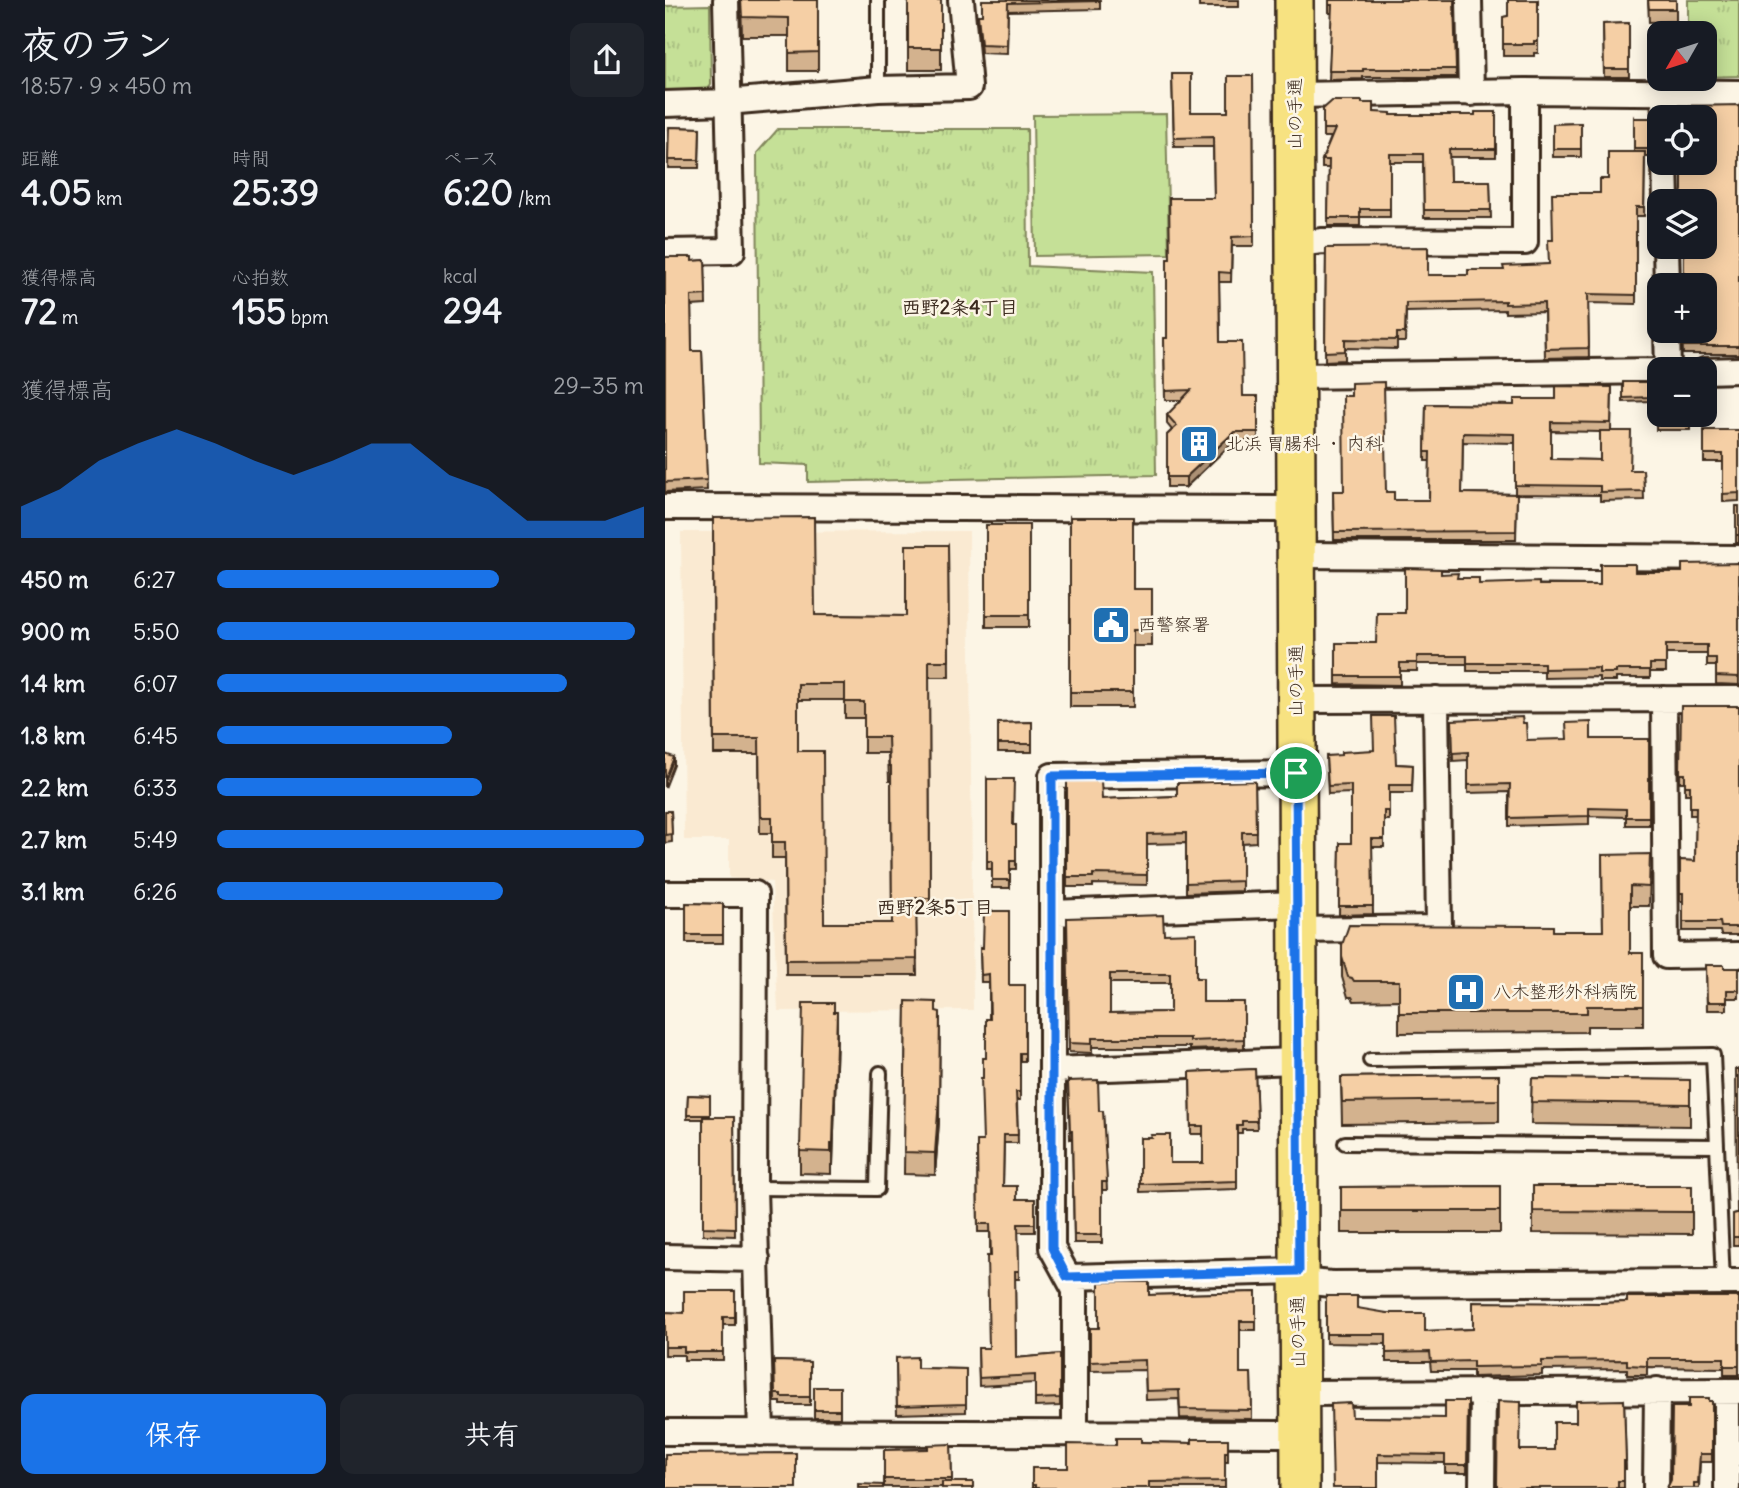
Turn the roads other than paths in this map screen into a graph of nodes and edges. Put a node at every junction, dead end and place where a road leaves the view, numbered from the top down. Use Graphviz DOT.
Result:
graph roads {
  1 [pos="726,0"];
  2 [pos="878,0"];
  3 [pos="961,0"];
  4 [pos="1294,0"];
  5 [pos="1469,0"];
  6 [pos="879,89"];
  7 [pos="1525,91"];
  8 [pos="1471,93"];
  9 [pos="1739,93"];
  10 [pos="1295,95"];
  11 [pos="727,102"];
  12 [pos="665,104"];
  13 [pos="1665,105"];
  14 [pos="1295,244"];
  15 [pos="665,252"];
  16 [pos="1717,370"];
  17 [pos="1739,370"];
  18 [pos="1647,371"];
  19 [pos="1296,376"];
  20 [pos="665,507"];
  21 [pos="1297,509"];
  22 [pos="1297,555"];
  23 [pos="1739,558"];
  24 [pos="1436,699"];
  25 [pos="1664,699"];
  26 [pos="1739,699"];
  27 [pos="1295,700"];
  28 [pos="1296,773"];
  29 [pos="665,894"];
  30 [pos="1052,913"];
  31 [pos="1296,917"];
  32 [pos="1739,955"];
  33 [pos="1370,1060"];
  34 [pos="1297,1061"];
  35 [pos="1052,1070"];
  36 [pos="880,1073"];
  37 [pos="1345,1143"];
  38 [pos="1716,1146"];
  39 [pos="754,1188"];
  40 [pos="665,1257"];
  41 [pos="757,1259"];
  42 [pos="1298,1276"];
  43 [pos="1067,1277"];
  44 [pos="1731,1282"];
  45 [pos="1657,1390"];
  46 [pos="1483,1391"];
  47 [pos="1733,1391"];
  48 [pos="1299,1393"];
  49 [pos="665,1432"];
  50 [pos="761,1433"];
  51 [pos="1075,1433"];
  52 [pos="1300,1434"];
  53 [pos="1300,1488"];
  54 [pos="1482,1488"];
  55 [pos="1656,1488"];
  56 [pos="1727,1488"];
  1 -- 11 [label="street"];
  2 -- 6 [label="lane"];
  3 -- 6 [label="street"];
  4 -- 10 [label="main road, 山の手通"];
  5 -- 8 [label="street"];
  6 -- 11 [label="street"];
  7 -- 8 [label="street"];
  7 -- 13 [label="street"];
  7 -- 14 [label="street"];
  8 -- 10 [label="street"];
  9 -- 13 [label="street"];
  10 -- 14 [label="main road, 山の手通"];
  11 -- 12 [label="street"];
  11 -- 15 [label="street"];
  14 -- 19 [label="main road, 山の手通"];
  16 -- 17 [label="street"];
  18 -- 19 [label="street"];
  19 -- 21 [label="main road, 山の手通"];
  20 -- 21 [label="street"];
  21 -- 22 [label="main road, 山の手通"];
  22 -- 23 [label="street"];
  22 -- 27 [label="main road, 山の手通"];
  24 -- 25 [label="street"];
  24 -- 27 [label="street"];
  24 -- 31 [label="street"];
  25 -- 26 [label="street"];
  25 -- 32 [label="street"];
  27 -- 28 [label="main road, 山の手通"];
  28 -- 30 [label="street"];
  28 -- 31 [label="main road, 山の手通"];
  29 -- 39 [label="street"];
  30 -- 31 [label="street"];
  30 -- 35 [label="street"];
  31 -- 34 [label="main road, 山の手通"];
  33 -- 38 [label="lane"];
  34 -- 35 [label="street"];
  34 -- 42 [label="main road, 山の手通"];
  35 -- 43 [label="street"];
  36 -- 39 [label="lane"];
  37 -- 38 [label="lane"];
  38 -- 44 [label="lane"];
  39 -- 41 [label="street"];
  40 -- 41 [label="street"];
  41 -- 50 [label="street"];
  42 -- 43 [label="street"];
  42 -- 44 [label="street"];
  42 -- 48 [label="main road, 山の手通"];
  43 -- 51 [label="street"];
  45 -- 46 [label="street"];
  45 -- 47 [label="street"];
  45 -- 55 [label="street"];
  46 -- 48 [label="street"];
  46 -- 54 [label="street"];
  47 -- 56 [label="street"];
  48 -- 52 [label="main road, 山の手通"];
  49 -- 50 [label="street"];
  50 -- 51 [label="street"];
  51 -- 52 [label="street"];
  52 -- 53 [label="main road, 山の手通"];
}
